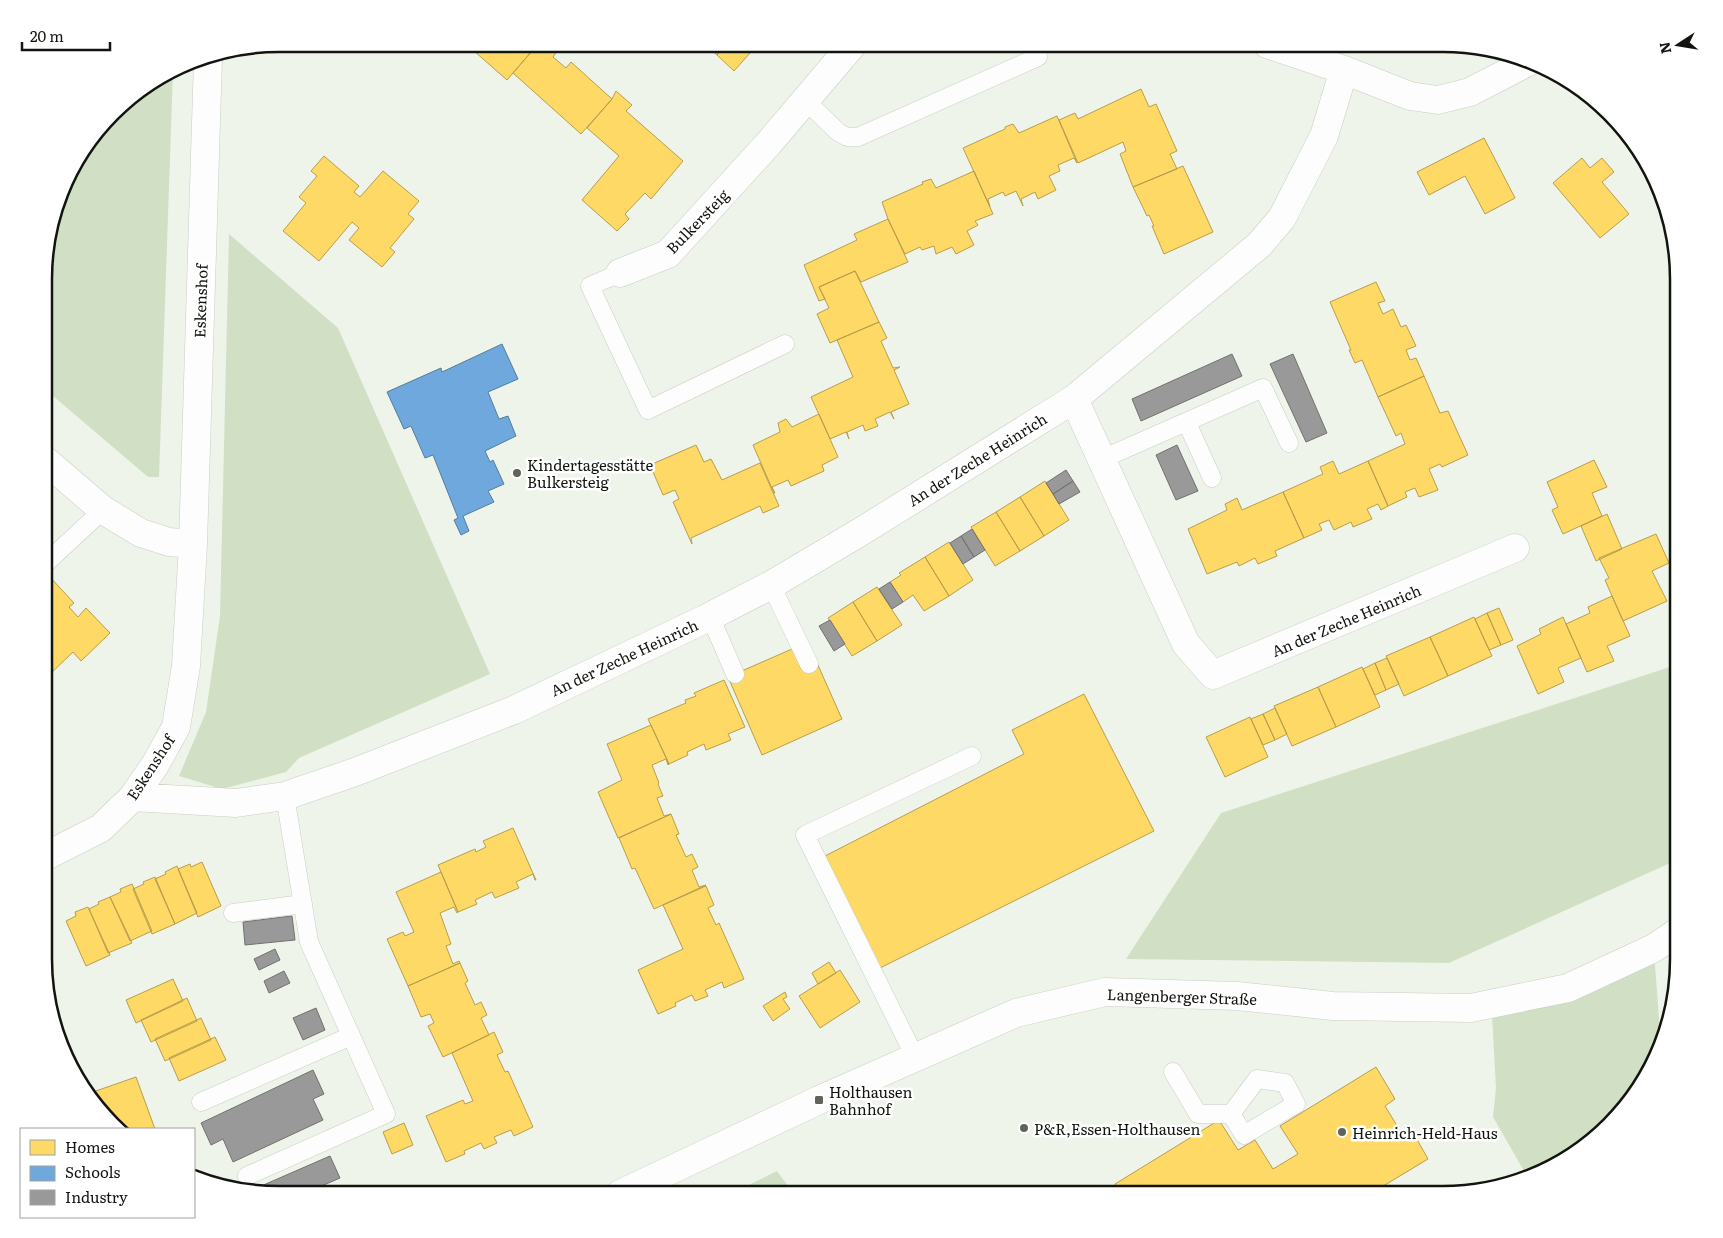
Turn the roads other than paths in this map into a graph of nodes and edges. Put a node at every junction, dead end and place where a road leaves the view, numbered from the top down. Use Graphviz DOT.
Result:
graph roads {
  1 [pos="845,52"];
  2 [pos="1291,52"];
  3 [pos="1038,57"];
  4 [pos="208,64"];
  5 [pos="1520,66"];
  6 [pos="1344,70"];
  7 [pos="805,100"];
  8 [pos="620,273"];
  9 [pos="785,344"];
  10 [pos="1074,399"];
  11 [pos="1187,423"];
  12 [pos="1289,443"];
  13 [pos="1102,459"];
  14 [pos="52,466"];
  15 [pos="1212,478"];
  16 [pos="103,510"];
  17 [pos="193,544"];
  18 [pos="1515,548"];
  19 [pos="52,557"];
  20 [pos="771,585"];
  21 [pos="710,616"];
  22 [pos="809,664"];
  23 [pos="735,674"];
  24 [pos="972,756"];
  25 [pos="285,796"];
  26 [pos="133,797"];
  27 [pos="52,853"];
  28 [pos="303,904"];
  29 [pos="233,912"];
  30 [pos="1670,937"];
  31 [pos="351,1036"];
  32 [pos="915,1057"];
  33 [pos="1174,1072"];
  34 [pos="201,1102"];
  35 [pos="1231,1114"];
  36 [pos="247,1176"];
  37 [pos="637,1186"];
  1 -- 7 [label="street, Bulkersteig"];
  2 -- 6 [label="street"];
  3 -- 7 [label="lane"];
  4 -- 17 [label="street, Eskenshof"];
  5 -- 6 [label="street"];
  6 -- 10 [label="street, An der Zeche Heinrich"];
  7 -- 8 [label="street, Bulkersteig"];
  8 -- 9 [label="lane, Bulkersteig"];
  10 -- 13 [label="street, An der Zeche Heinrich"];
  10 -- 20 [label="street, An der Zeche Heinrich"];
  11 -- 12 [label="lane"];
  11 -- 13 [label="lane"];
  11 -- 15 [label="lane"];
  13 -- 18 [label="street, An der Zeche Heinrich"];
  14 -- 16 [label="street"];
  16 -- 17 [label="street"];
  16 -- 19 [label="lane"];
  17 -- 26 [label="street, Eskenshof"];
  20 -- 21 [label="street, An der Zeche Heinrich"];
  20 -- 22 [label="lane"];
  21 -- 23 [label="lane"];
  21 -- 25 [label="street, An der Zeche Heinrich"];
  24 -- 32 [label="lane"];
  25 -- 26 [label="street, An der Zeche Heinrich"];
  25 -- 28 [label="lane"];
  26 -- 27 [label="street, Eskenshof"];
  28 -- 29 [label="lane"];
  28 -- 31 [label="lane"];
  30 -- 32 [label="street, Langenberger Straße"];
  31 -- 34 [label="lane"];
  31 -- 36 [label="lane"];
  32 -- 37 [label="street, Langenberger Straße"];
  33 -- 35 [label="lane"];
}
